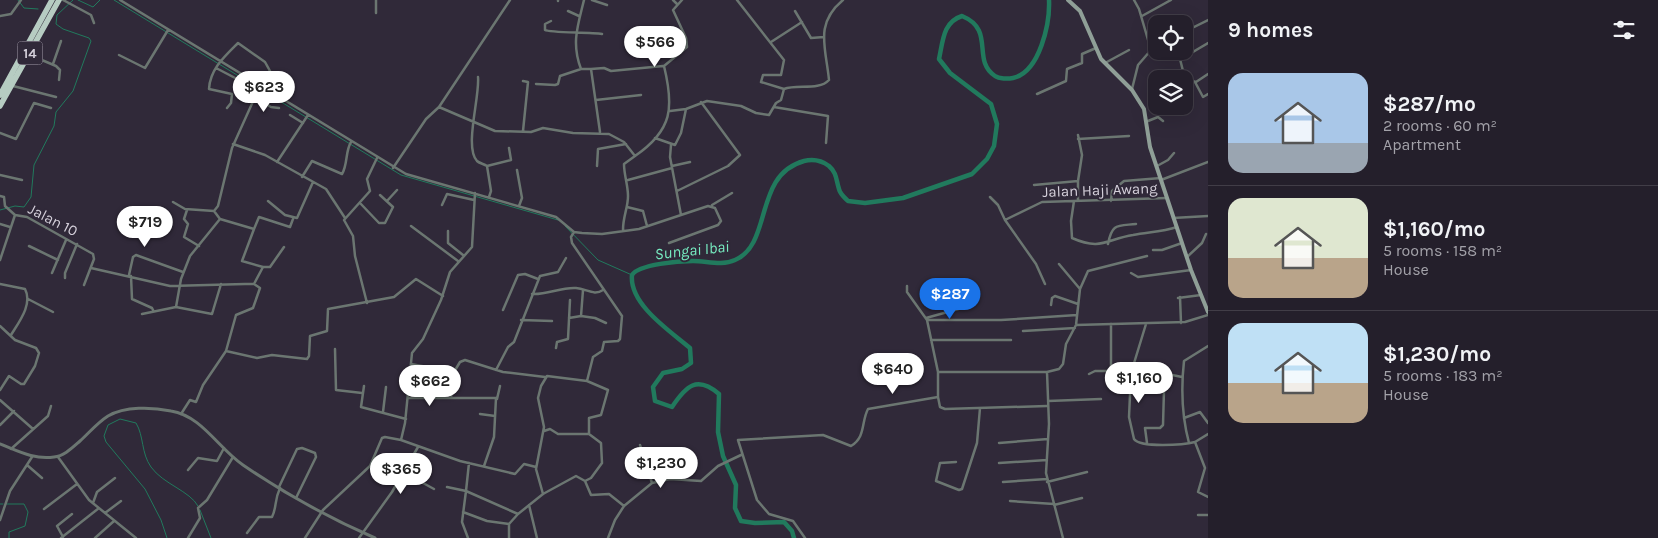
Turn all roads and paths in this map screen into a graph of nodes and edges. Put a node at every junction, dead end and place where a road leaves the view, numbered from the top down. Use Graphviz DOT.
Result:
graph roads {
  1 [pos="52,0"];
  2 [pos="59,0"];
  3 [pos="63,0"];
  4 [pos="120,0"];
  5 [pos="376,0"];
  6 [pos="510,0"];
  7 [pos="584,0"];
  8 [pos="592,0"];
  9 [pos="673,0"];
  10 [pos="682,0"];
  11 [pos="737,0"];
  12 [pos="842,0"];
  13 [pos="1069,0"];
  14 [pos="1134,0"];
  15 [pos="1171,0"];
  16 [pos="21,1"];
  17 [pos="677,4"];
  18 [pos="607,5"];
  19 [pos="568,11"];
  20 [pos="795,11"];
  21 [pos="376,13"];
  22 [pos="0,16"];
  23 [pos="579,16"];
  24 [pos="1141,17"];
  25 [pos="1208,20"];
  26 [pos="551,21"];
  27 [pos="802,22"];
  28 [pos="94,23"];
  29 [pos="1193,28"];
  30 [pos="576,31"];
  31 [pos="166,32"];
  32 [pos="602,34"];
  33 [pos="824,37"];
  34 [pos="1148,39"];
  35 [pos="61,41"];
  36 [pos="771,42"];
  37 [pos="1208,43"];
  38 [pos="1096,48"];
  39 [pos="1129,50"];
  40 [pos="1193,52"];
  41 [pos="29,54"];
  42 [pos="1148,55"];
  43 [pos="120,56"];
  44 [pos="1181,60"];
  45 [pos="1105,63"];
  46 [pos="53,64"];
  47 [pos="218,64"];
  48 [pos="664,66"];
  49 [pos="581,68"];
  50 [pos="591,69"];
  51 [pos="1208,74"];
  52 [pos="478,76"];
  53 [pos="59,80"];
  54 [pos="523,81"];
  55 [pos="1195,82"];
  56 [pos="536,84"];
  57 [pos="12,86"];
  58 [pos="4,87"];
  59 [pos="259,88"];
  60 [pos="784,89"];
  61 [pos="1132,90"];
  62 [pos="641,94"];
  63 [pos="1037,94"];
  64 [pos="1208,94"];
  65 [pos="0,95"];
  66 [pos="254,97"];
  67 [pos="56,98"];
  68 [pos="596,100"];
  69 [pos="701,102"];
  70 [pos="0,106"];
  71 [pos="439,107"];
  72 [pos="774,107"];
  73 [pos="50,108"];
  74 [pos="227,108"];
  75 [pos="279,108"];
  76 [pos="686,109"];
  77 [pos="670,111"];
  78 [pos="290,115"];
  79 [pos="309,115"];
  80 [pos="1164,120"];
  81 [pos="304,121"];
  82 [pos="1148,121"];
  83 [pos="474,122"];
  84 [pos="523,132"];
  85 [pos="600,132"];
  86 [pos="0,133"];
  87 [pos="1129,136"];
  88 [pos="655,138"];
  89 [pos="351,143"];
  90 [pos="826,143"];
  91 [pos="233,144"];
  92 [pos="626,144"];
  93 [pos="671,145"];
  94 [pos="509,148"];
  95 [pos="1174,153"];
  96 [pos="635,156"];
  97 [pos="378,158"];
  98 [pos="277,162"];
  99 [pos="690,162"];
  100 [pos="1208,162"];
  101 [pos="487,166"];
  102 [pos="597,166"];
  103 [pos="1157,166"];
  104 [pos="672,167"];
  105 [pos="393,168"];
  106 [pos="517,170"];
  107 [pos="0,175"];
  108 [pos="302,177"];
  109 [pos="1161,179"];
  110 [pos="22,180"];
  111 [pos="628,180"];
  112 [pos="1078,181"];
  113 [pos="313,182"];
  114 [pos="1034,185"];
  115 [pos="397,190"];
  116 [pos="677,191"];
  117 [pos="475,193"];
  118 [pos="732,193"];
  119 [pos="380,195"];
  120 [pos="0,196"];
  121 [pos="489,197"];
  122 [pos="990,197"];
  123 [pos="1167,198"];
  124 [pos="475,199"];
  125 [pos="268,201"];
  126 [pos="387,201"];
  127 [pos="1074,201"];
  128 [pos="1078,201"];
  129 [pos="1111,201"];
  130 [pos="173,202"];
  131 [pos="360,203"];
  132 [pos="442,205"];
  133 [pos="712,205"];
  134 [pos="519,206"];
  135 [pos="627,207"];
  136 [pos="187,210"];
  137 [pos="214,211"];
  138 [pos="15,215"];
  139 [pos="681,215"];
  140 [pos="1208,216"];
  141 [pos="293,218"];
  142 [pos="345,218"];
  143 [pos="1173,218"];
  144 [pos="220,219"];
  145 [pos="1005,220"];
  146 [pos="0,224"];
  147 [pos="1136,224"];
  148 [pos="10,226"];
  149 [pos="411,226"];
  150 [pos="648,226"];
  151 [pos="1177,227"];
  152 [pos="254,229"];
  153 [pos="623,230"];
  154 [pos="448,231"];
  155 [pos="573,233"];
  156 [pos="1206,234"];
  157 [pos="66,240"];
  158 [pos="669,243"];
  159 [pos="1182,243"];
  160 [pos="77,244"];
  161 [pos="1108,244"];
  162 [pos="29,246"];
  163 [pos="199,246"];
  164 [pos="2,247"];
  165 [pos="284,247"];
  166 [pos="1153,250"];
  167 [pos="463,255"];
  168 [pos="1147,256"];
  169 [pos="1187,257"];
  170 [pos="566,258"];
  171 [pos="0,260"];
  172 [pos="58,260"];
  173 [pos="458,261"];
  174 [pos="1059,264"];
  175 [pos="91,268"];
  176 [pos="263,268"];
  177 [pos="1191,270"];
  178 [pos="184,272"];
  179 [pos="52,273"];
  180 [pos="1131,274"];
  181 [pos="130,276"];
  182 [pos="65,278"];
  183 [pos="538,278"];
  184 [pos="0,284"];
  185 [pos="221,284"];
  186 [pos="254,284"];
  187 [pos="1045,284"];
  188 [pos="84,285"];
  189 [pos="180,285"];
  190 [pos="907,286"];
  191 [pos="1080,289"];
  192 [pos="583,290"];
  193 [pos="604,290"];
  194 [pos="532,294"];
  195 [pos="1201,295"];
  196 [pos="443,296"];
  197 [pos="28,299"];
  198 [pos="570,300"];
  199 [pos="1206,301"];
  200 [pos="367,304"];
  201 [pos="1078,304"];
  202 [pos="1051,305"];
  203 [pos="969,306"];
  204 [pos="176,307"];
  205 [pos="153,310"];
  206 [pos="503,310"];
  207 [pos="53,312"];
  208 [pos="142,314"];
  209 [pos="1208,314"];
  210 [pos="1076,315"];
  211 [pos="581,316"];
  212 [pos="569,318"];
  213 [pos="926,319"];
  214 [pos="521,320"];
  215 [pos="552,321"];
  216 [pos="606,323"];
  217 [pos="1181,323"];
  218 [pos="1111,324"];
  219 [pos="1146,324"];
  220 [pos="0,326"];
  221 [pos="1075,327"];
  222 [pos="1023,331"];
  223 [pos="11,336"];
  224 [pos="930,340"];
  225 [pos="1012,340"];
  226 [pos="1208,346"];
  227 [pos="556,348"];
  228 [pos="336,349"];
  229 [pos="226,351"];
  230 [pos="411,364"];
  231 [pos="1133,368"];
  232 [pos="496,370"];
  233 [pos="454,372"];
  234 [pos="938,372"];
  235 [pos="1047,372"];
  236 [pos="1089,374"];
  237 [pos="545,377"];
  238 [pos="1182,377"];
  239 [pos="587,380"];
  240 [pos="364,386"];
  241 [pos="500,386"];
  242 [pos="386,387"];
  243 [pos="0,390"];
  244 [pos="1164,390"];
  245 [pos="362,393"];
  246 [pos="938,397"];
  247 [pos="408,398"];
  248 [pos="451,398"];
  249 [pos="497,399"];
  250 [pos="1100,399"];
  251 [pos="0,400"];
  252 [pos="1048,401"];
  253 [pos="51,406"];
  254 [pos="1048,406"];
  255 [pos="980,408"];
  256 [pos="14,411"];
  257 [pos="383,412"];
  258 [pos="181,414"];
  259 [pos="480,414"];
  260 [pos="495,416"];
  261 [pos="1184,418"];
  262 [pos="406,419"];
  263 [pos="1208,423"];
  264 [pos="0,425"];
  265 [pos="33,429"];
  266 [pos="544,430"];
  267 [pos="589,434"];
  268 [pos="1208,434"];
  269 [pos="1048,439"];
  270 [pos="401,440"];
  271 [pos="1194,442"];
  272 [pos="998,443"];
  273 [pos="1147,443"];
  274 [pos="1189,443"];
  275 [pos="0,444"];
  276 [pos="640,445"];
  277 [pos="418,447"];
  278 [pos="11,448"];
  279 [pos="224,448"];
  280 [pos="741,455"];
  281 [pos="58,456"];
  282 [pos="32,457"];
  283 [pos="233,458"];
  284 [pos="1046,460"];
  285 [pos="469,462"];
  286 [pos="956,462"];
  287 [pos="999,463"];
  288 [pos="27,465"];
  289 [pos="484,466"];
  290 [pos="536,467"];
  291 [pos="188,470"];
  292 [pos="403,472"];
  293 [pos="1087,472"];
  294 [pos="42,478"];
  295 [pos="115,478"];
  296 [pos="1047,480"];
  297 [pos="585,481"];
  298 [pos="1003,482"];
  299 [pos="652,483"];
  300 [pos="77,484"];
  301 [pos="447,487"];
  302 [pos="279,488"];
  303 [pos="434,489"];
  304 [pos="466,491"];
  305 [pos="543,494"];
  306 [pos="1208,497"];
  307 [pos="296,498"];
  308 [pos="1082,498"];
  309 [pos="121,501"];
  310 [pos="1010,501"];
  311 [pos="93,503"];
  312 [pos="1054,504"];
  313 [pos="529,505"];
  314 [pos="624,506"];
  315 [pos="98,508"];
  316 [pos="44,509"];
  317 [pos="463,512"];
  318 [pos="105,513"];
  319 [pos="321,513"];
  320 [pos="72,514"];
  321 [pos="518,514"];
  322 [pos="1198,515"];
  323 [pos="1208,516"];
  324 [pos="0,520"];
  325 [pos="114,521"];
  326 [pos="509,524"];
  327 [pos="247,533"];
  328 [pos="362,533"];
  329 [pos="62,538"];
  330 [pos="95,538"];
  331 [pos="136,538"];
  332 [pos="188,538"];
  333 [pos="305,538"];
  334 [pos="359,538"];
  335 [pos="375,538"];
  336 [pos="468,538"];
  337 [pos="509,538"];
  338 [pos="537,538"];
  339 [pos="608,538"];
  340 [pos="805,538"];
  341 [pos="1063,538"];
  1 -- 58 [label="highway, 14"];
  2 -- 41 [label="highway, 14"];
  3 -- 28 [label="street"];
  4 -- 31 [label="street"];
  5 -- 21 [label="street"];
  6 -- 71 [label="street"];
  7 -- 23 [label="street"];
  8 -- 18 [label="street"];
  9 -- 17 [label="street"];
  10 -- 17 [label="street"];
  11 -- 36 [label="street"];
  12 -- 33 [label="street"];
  13 -- 38 [label="main road"];
  14 -- 24 [label="street"];
  15 -- 24 [label="street"];
  16 -- 22 [label="street"];
  17 -- 48 [label="street"];
  19 -- 23 [label="street"];
  20 -- 27 [label="street"];
  23 -- 30 [label="street"];
  24 -- 34 [label="street"];
  25 -- 29 [label="street"];
  26 -- 30 [label="street"];
  27 -- 33 [label="street"];
  27 -- 36 [label="street"];
  30 -- 32 [label="street"];
  30 -- 49 [label="street"];
  31 -- 43 [label="street"];
  31 -- 47 [label="street"];
  33 -- 60 [label="street"];
  35 -- 46 [label="street"];
  36 -- 60 [label="street"];
  37 -- 40 [label="street"];
  38 -- 45 [label="main road"];
  38 -- 63 [label="street"];
  39 -- 45 [label="street"];
  41 -- 46 [label="street"];
  41 -- 57 [label="highway, 14"];
  42 -- 61 [label="street"];
  44 -- 55 [label="street"];
  45 -- 61 [label="main road"];
  46 -- 53 [label="street"];
  47 -- 59 [label="street"];
  47 -- 59 [label="street"];
  47 -- 59 [label="street"];
  47 -- 74 [label="street"];
  48 -- 50 [label="street"];
  48 -- 77 [label="street"];
  49 -- 50 [label="street"];
  49 -- 56 [label="street"];
  50 -- 68 [label="street"];
  51 -- 55 [label="street"];
  52 -- 83 [label="street"];
  54 -- 84 [label="street"];
  55 -- 64 [label="street"];
  57 -- 58 [label="highway"];
  57 -- 67 [label="street"];
  57 -- 70 [label="highway, 14"];
  58 -- 65 [label="highway, 14"];
  59 -- 66 [label="street"];
  59 -- 79 [label="street"];
  60 -- 72 [label="street"];
  61 -- 82 [label="main road"];
  62 -- 68 [label="street"];
  66 -- 75 [label="street"];
  66 -- 91 [label="street"];
  68 -- 85 [label="street"];
  69 -- 72 [label="street"];
  69 -- 76 [label="street"];
  69 -- 116 [label="street"];
  71 -- 83 [label="street"];
  71 -- 105 [label="street"];
  72 -- 90 [label="street"];
  73 -- 86 [label="street"];
  76 -- 77 [label="street"];
  76 -- 93 [label="street"];
  77 -- 88 [label="street"];
  78 -- 81 [label="street"];
  79 -- 81 [label="street"];
  79 -- 89 [label="street"];
  80 -- 82 [label="street"];
  81 -- 98 [label="street"];
  82 -- 103 [label="main road"];
  83 -- 84 [label="street"];
  83 -- 101 [label="street"];
  84 -- 85 [label="street"];
  85 -- 92 [label="street"];
  87 -- 112 [label="street"];
  88 -- 93 [label="street"];
  88 -- 96 [label="street"];
  89 -- 97 [label="street"];
  89 -- 108 [label="street"];
  91 -- 98 [label="street"];
  91 -- 137 [label="street"];
  92 -- 96 [label="street"];
  92 -- 102 [label="street"];
  93 -- 104 [label="street"];
  94 -- 101 [label="street"];
  95 -- 103 [label="street"];
  96 -- 111 [label="street"];
  97 -- 105 [label="street"];
  97 -- 131 [label="street"];
  98 -- 108 [label="street"];
  99 -- 104 [label="street"];
  100 -- 109 [label="street"];
  101 -- 121 [label="street"];
  103 -- 109 [label="main road"];
  104 -- 111 [label="street"];
  104 -- 116 [label="street"];
  105 -- 117 [label="street"];
  106 -- 134 [label="street"];
  107 -- 110 [label="street"];
  108 -- 113 [label="street"];
  109 -- 123 [label="main road"];
  109 -- 129 [label="street"];
  111 -- 135 [label="street"];
  112 -- 114 [label="street"];
  112 -- 128 [label="street"];
  113 -- 141 [label="street"];
  113 -- 142 [label="street"];
  115 -- 126 [label="street"];
  116 -- 139 [label="street"];
  117 -- 121 [label="street"];
  117 -- 124 [label="street"];
  118 -- 133 [label="street"];
  119 -- 126 [label="street"];
  120 -- 138 [label="street"];
  121 -- 134 [label="street"];
  122 -- 145 [label="street"];
  123 -- 129 [label="street, Jalan Haji Awang"];
  123 -- 143 [label="main road"];
  124 -- 132 [label="street"];
  124 -- 167 [label="street"];
  125 -- 141 [label="street"];
  126 -- 131 [label="street"];
  127 -- 128 [label="street, Jalan Haji Awang"];
  127 -- 145 [label="street, Jalan Haji Awang"];
  127 -- 161 [label="street"];
  128 -- 129 [label="street, Jalan Haji Awang"];
  130 -- 136 [label="street"];
  131 -- 142 [label="street"];
  133 -- 139 [label="street"];
  133 -- 158 [label="street"];
  134 -- 155 [label="street"];
  135 -- 150 [label="street"];
  135 -- 153 [label="street"];
  136 -- 137 [label="street"];
  136 -- 163 [label="street"];
  137 -- 144 [label="street"];
  138 -- 148 [label="street"];
  138 -- 157 [label="street, Jalan 10"];
  139 -- 150 [label="street"];
  140 -- 143 [label="street"];
  141 -- 152 [label="street"];
  142 -- 200 [label="street"];
  143 -- 151 [label="main road"];
  144 -- 152 [label="street"];
  144 -- 163 [label="street"];
  145 -- 187 [label="street"];
  146 -- 148 [label="street"];
  147 -- 161 [label="street"];
  148 -- 164 [label="street"];
  149 -- 173 [label="street"];
  150 -- 153 [label="street"];
  151 -- 159 [label="main road"];
  151 -- 161 [label="street"];
  152 -- 176 [label="street"];
  153 -- 155 [label="street"];
  154 -- 167 [label="street"];
  155 -- 193 [label="street"];
  156 -- 169 [label="street"];
  157 -- 160 [label="street, Jalan 10"];
  157 -- 172 [label="street"];
  159 -- 166 [label="street"];
  159 -- 169 [label="main road"];
  160 -- 175 [label="street, Jalan 10"];
  160 -- 182 [label="street"];
  162 -- 172 [label="street"];
  163 -- 178 [label="street"];
  164 -- 171 [label="street"];
  165 -- 176 [label="street"];
  167 -- 173 [label="street"];
  168 -- 191 [label="street"];
  169 -- 177 [label="main road"];
  170 -- 183 [label="street"];
  172 -- 179 [label="street"];
  173 -- 196 [label="street"];
  174 -- 191 [label="street"];
  175 -- 181 [label="street"];
  175 -- 188 [label="street"];
  176 -- 186 [label="street"];
  177 -- 180 [label="street"];
  177 -- 195 [label="main road"];
  178 -- 181 [label="street"];
  178 -- 189 [label="street"];
  181 -- 189 [label="street"];
  181 -- 205 [label="street"];
  183 -- 194 [label="street"];
  183 -- 206 [label="street"];
  184 -- 197 [label="street"];
  185 -- 186 [label="street"];
  185 -- 189 [label="street"];
  185 -- 204 [label="street"];
  186 -- 229 [label="street"];
  189 -- 204 [label="street"];
  190 -- 213 [label="street"];
  191 -- 201 [label="street"];
  192 -- 193 [label="street"];
  192 -- 194 [label="street"];
  192 -- 211 [label="street"];
  193 -- 239 [label="street"];
  194 -- 214 [label="street"];
  195 -- 199 [label="main road"];
  195 -- 217 [label="street"];
  196 -- 200 [label="street"];
  196 -- 230 [label="street"];
  197 -- 207 [label="street"];
  197 -- 223 [label="street"];
  198 -- 212 [label="street"];
  199 -- 209 [label="main road"];
  200 -- 229 [label="street"];
  201 -- 202 [label="street"];
  201 -- 210 [label="street"];
  203 -- 213 [label="street"];
  204 -- 205 [label="street"];
  205 -- 208 [label="street"];
  209 -- 217 [label="street"];
  210 -- 213 [label="street"];
  210 -- 221 [label="street"];
  211 -- 212 [label="street"];
  211 -- 216 [label="street"];
  212 -- 227 [label="street"];
  213 -- 224 [label="street"];
  214 -- 215 [label="street"];
  214 -- 232 [label="street"];
  217 -- 219 [label="street"];
  218 -- 219 [label="street"];
  218 -- 221 [label="street"];
  218 -- 236 [label="street"];
  219 -- 231 [label="street"];
  220 -- 223 [label="street"];
  221 -- 222 [label="street"];
  221 -- 235 [label="street"];
  223 -- 243 [label="street"];
  224 -- 225 [label="street"];
  224 -- 234 [label="street"];
  226 -- 238 [label="street"];
  228 -- 245 [label="street"];
  229 -- 258 [label="street"];
  230 -- 233 [label="street"];
  230 -- 247 [label="street"];
  231 -- 238 [label="street"];
  231 -- 273 [label="street"];
  232 -- 233 [label="street"];
  232 -- 237 [label="street"];
  233 -- 248 [label="street"];
  234 -- 235 [label="street"];
  234 -- 246 [label="street"];
  235 -- 252 [label="street"];
  237 -- 239 [label="street"];
  237 -- 266 [label="street"];
  238 -- 261 [label="street"];
  239 -- 267 [label="street"];
  240 -- 245 [label="street"];
  241 -- 249 [label="street"];
  242 -- 257 [label="street"];
  244 -- 273 [label="street"];
  245 -- 257 [label="street"];
  246 -- 255 [label="street"];
  246 -- 280 [label="street"];
  247 -- 248 [label="street"];
  247 -- 262 [label="street"];
  248 -- 249 [label="street"];
  249 -- 260 [label="street"];
  250 -- 252 [label="street"];
  251 -- 256 [label="street"];
  252 -- 254 [label="street"];
  253 -- 265 [label="street"];
  254 -- 255 [label="street"];
  254 -- 269 [label="street"];
  255 -- 286 [label="street"];
  256 -- 264 [label="street"];
  256 -- 265 [label="street"];
  257 -- 262 [label="street"];
  258 -- 279 [label="street"];
  258 -- 281 [label="street"];
  259 -- 260 [label="street"];
  260 -- 289 [label="street"];
  261 -- 263 [label="street"];
  261 -- 274 [label="street"];
  262 -- 270 [label="street"];
  265 -- 278 [label="street"];
  266 -- 267 [label="street"];
  266 -- 290 [label="street"];
  267 -- 297 [label="street"];
  268 -- 271 [label="street"];
  269 -- 272 [label="street"];
  269 -- 284 [label="street"];
  270 -- 277 [label="street"];
  270 -- 319 [label="street"];
  271 -- 274 [label="street"];
  271 -- 306 [label="street"];
  273 -- 274 [label="street"];
  275 -- 278 [label="street"];
  276 -- 299 [label="street"];
  277 -- 285 [label="street"];
  277 -- 292 [label="street"];
  278 -- 282 [label="street"];
  279 -- 283 [label="street"];
  279 -- 291 [label="street"];
  280 -- 299 [label="street"];
  280 -- 340 [label="street"];
  281 -- 282 [label="street"];
  281 -- 300 [label="street"];
  282 -- 288 [label="street"];
  283 -- 302 [label="street"];
  283 -- 332 [label="street"];
  284 -- 287 [label="street"];
  284 -- 296 [label="street"];
  285 -- 289 [label="street"];
  285 -- 304 [label="street"];
  288 -- 294 [label="street"];
  288 -- 324 [label="street"];
  289 -- 290 [label="street"];
  290 -- 305 [label="street"];
  292 -- 303 [label="street"];
  292 -- 328 [label="street"];
  293 -- 296 [label="street"];
  295 -- 311 [label="street"];
  296 -- 298 [label="street"];
  296 -- 312 [label="street"];
  297 -- 305 [label="street"];
  297 -- 314 [label="street"];
  299 -- 314 [label="street"];
  300 -- 311 [label="street"];
  300 -- 316 [label="street"];
  301 -- 304 [label="street"];
  302 -- 307 [label="street"];
  302 -- 307 [label="street"];
  302 -- 327 [label="street"];
  304 -- 317 [label="street"];
  304 -- 321 [label="street"];
  305 -- 313 [label="street"];
  307 -- 319 [label="street"];
  308 -- 312 [label="street"];
  309 -- 318 [label="street"];
  310 -- 312 [label="street"];
  311 -- 315 [label="street"];
  312 -- 341 [label="street"];
  313 -- 321 [label="street"];
  313 -- 338 [label="street"];
  314 -- 339 [label="street"];
  315 -- 318 [label="street"];
  315 -- 329 [label="street"];
  317 -- 326 [label="street"];
  317 -- 336 [label="street"];
  318 -- 325 [label="street"];
  319 -- 328 [label="street"];
  319 -- 333 [label="street"];
  320 -- 329 [label="street"];
  321 -- 326 [label="street"];
  322 -- 323 [label="street"];
  325 -- 330 [label="street"];
  325 -- 331 [label="street"];
  326 -- 337 [label="street"];
  328 -- 334 [label="street"];
  328 -- 335 [label="street"];
}
